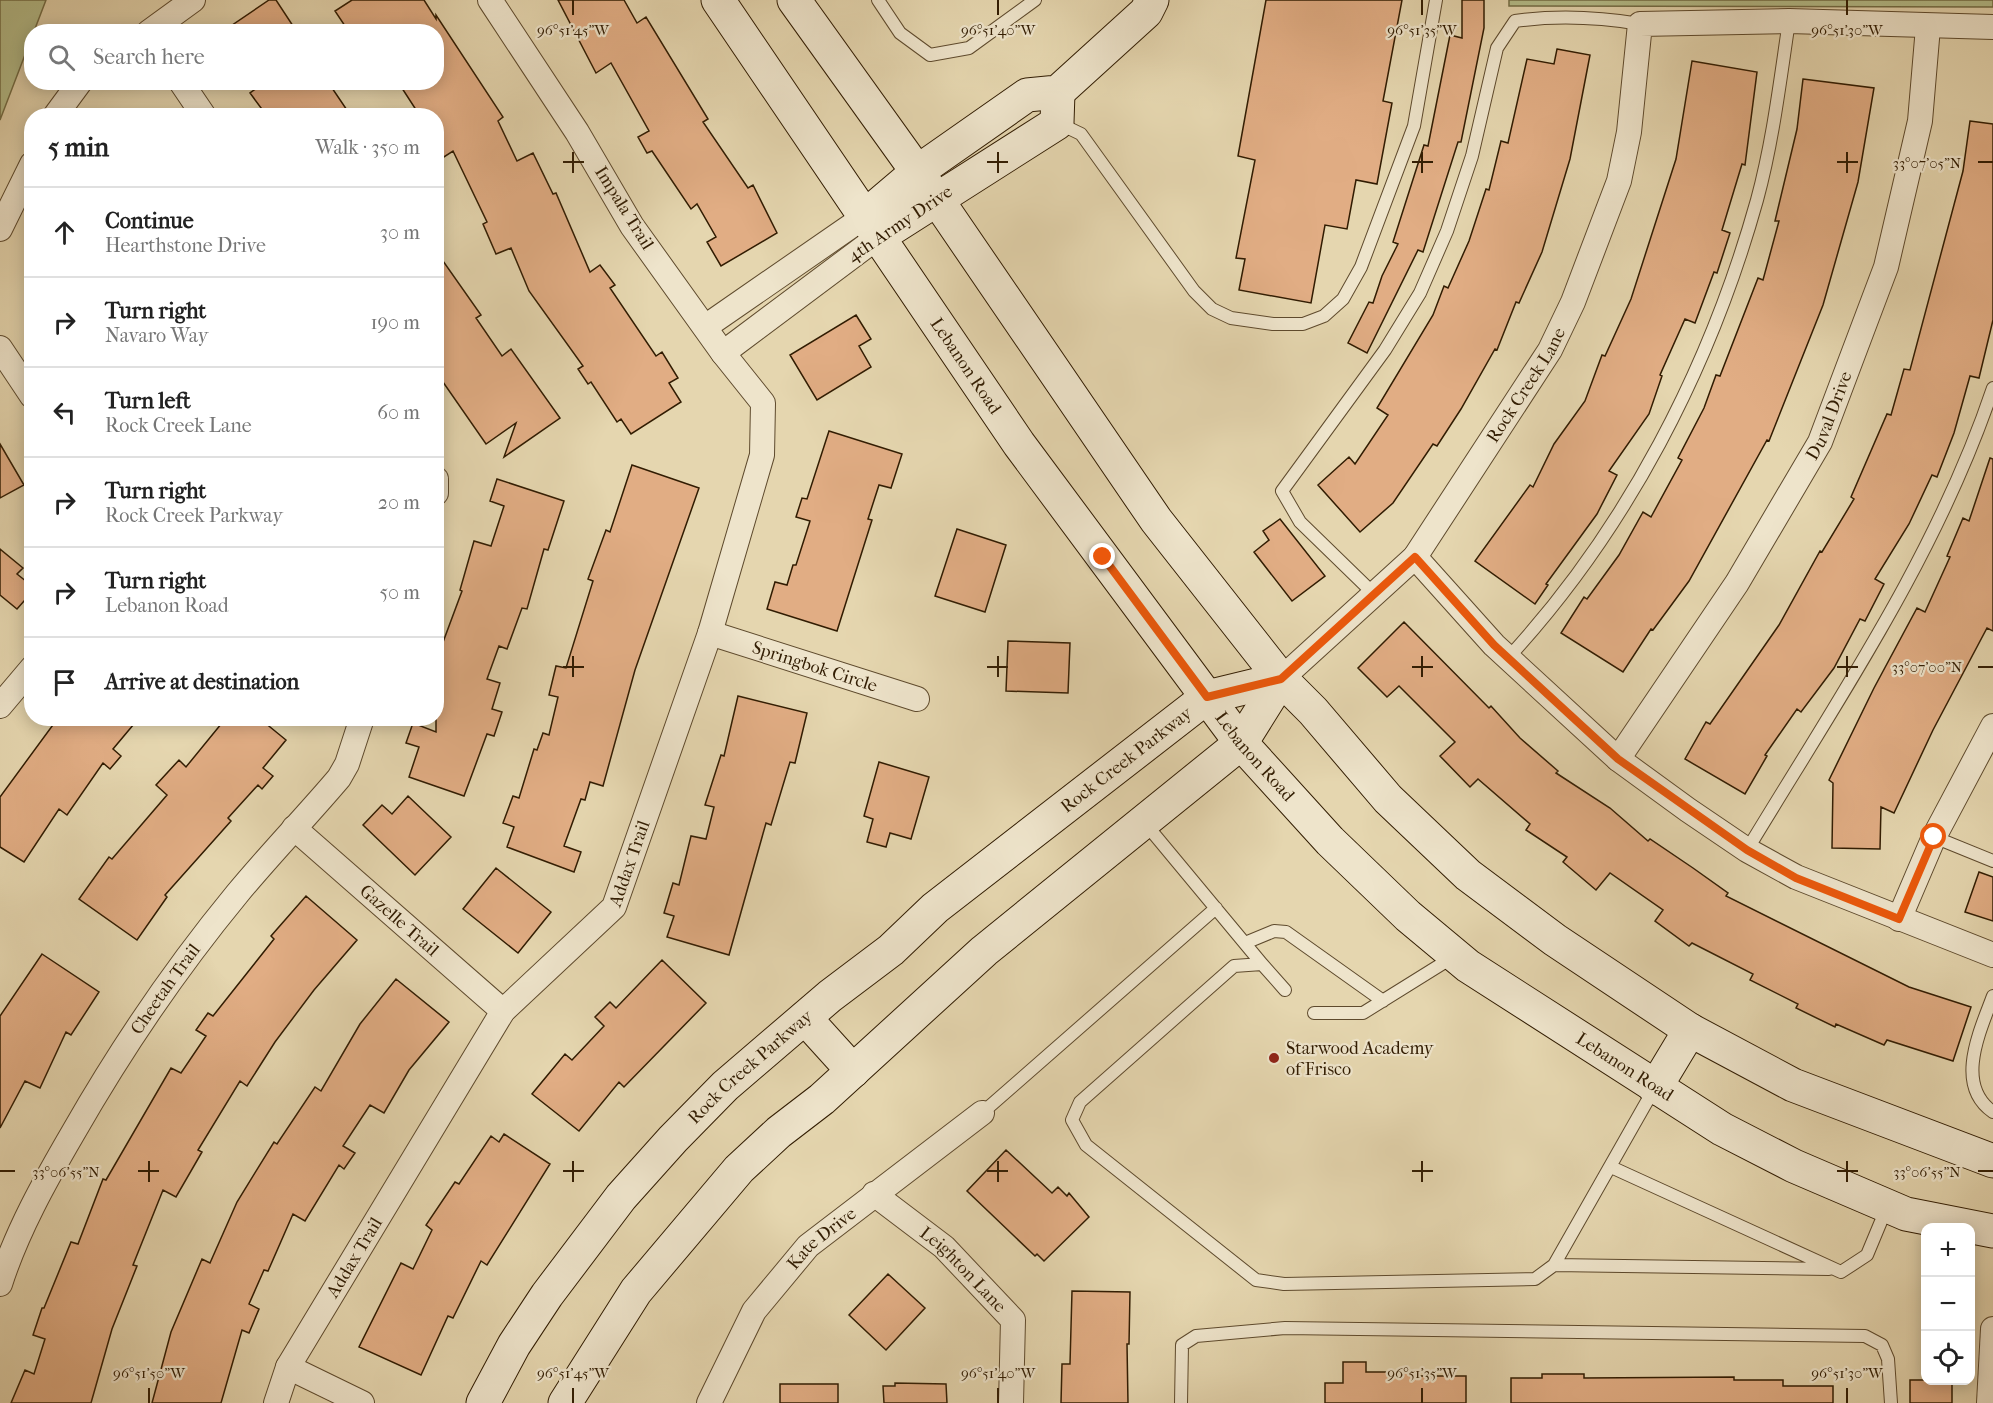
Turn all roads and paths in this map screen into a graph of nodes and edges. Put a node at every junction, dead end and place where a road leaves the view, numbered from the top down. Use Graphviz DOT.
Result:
graph roads {
  1 [pos="194,0"];
  2 [pos="490,0"];
  3 [pos="718,0"];
  4 [pos="794,0"];
  5 [pos="878,0"];
  6 [pos="1035,0"];
  7 [pos="1436,0"];
  8 [pos="1145,6"];
  9 [pos="1789,21"];
  10 [pos="160,24"];
  11 [pos="1641,24"];
  12 [pos="1928,27"];
  13 [pos="1993,27"];
  14 [pos="74,90"];
  15 [pos="186,90"];
  16 [pos="1058,107"];
  17 [pos="61,108"];
  18 [pos="199,108"];
  19 [pos="917,172"];
  20 [pos="24,180"];
  21 [pos="936,198"];
  22 [pos="871,227"];
  23 [pos="0,229"];
  24 [pos="705,327"];
  25 [pos="0,348"];
  26 [pos="723,353"];
  27 [pos="24,384"];
  28 [pos="1993,388"];
  29 [pos="1415,557"];
  30 [pos="1373,593"];
  31 [pos="710,633"];
  32 [pos="1508,658"];
  33 [pos="24,678"];
  34 [pos="1281,679"];
  35 [pos="1207,697"];
  36 [pos="917,699"];
  37 [pos="0,706"];
  38 [pos="359,726"];
  39 [pos="1993,726"];
  40 [pos="1241,743"];
  41 [pos="1618,759"];
  42 [pos="1144,821"];
  43 [pos="294,828"];
  44 [pos="1934,837"];
  45 [pos="1747,850"];
  46 [pos="1993,861"];
  47 [pos="1215,908"];
  48 [pos="1899,919"];
  49 [pos="1245,943"];
  50 [pos="1455,955"];
  51 [pos="1993,955"];
  52 [pos="1262,964"];
  53 [pos="1285,990"];
  54 [pos="1993,996"];
  55 [pos="1383,1001"];
  56 [pos="503,1011"];
  57 [pos="1314,1013"];
  58 [pos="805,1018"];
  59 [pos="1690,1030"];
  60 [pos="853,1071"];
  61 [pos="1655,1088"];
  62 [pos="1993,1112"];
  63 [pos="982,1113"];
  64 [pos="1993,1161"];
  65 [pos="1611,1167"];
  66 [pos="874,1194"];
  67 [pos="1887,1206"];
  68 [pos="1993,1231"];
  69 [pos="1554,1266"];
  70 [pos="1834,1269"];
  71 [pos="0,1284"];
  72 [pos="1993,1329"];
  73 [pos="288,1367"];
  74 [pos="276,1403"];
  75 [pos="362,1403"];
  76 [pos="483,1403"];
  77 [pos="565,1403"];
  78 [pos="709,1403"];
  79 [pos="1011,1403"];
  80 [pos="1181,1403"];
  81 [pos="1891,1403"];
  82 [pos="1989,1403"];
  1 -- 10 [label="street"];
  2 -- 24 [label="street, Impala Trail"];
  3 -- 22 [label="main road, Lebanon Road"];
  4 -- 19 [label="main road"];
  5 -- 6 [label="lane"];
  7 -- 16 [label="lane"];
  8 -- 16 [label="main road, 4th Army Drive"];
  9 -- 11 [label="street"];
  9 -- 12 [label="street"];
  9 -- 32 [label="lane"];
  11 -- 29 [label="street, Rock Creek Lane"];
  11 -- 30 [label="lane"];
  12 -- 13 [label="street"];
  12 -- 41 [label="street, Duval Drive"];
  14 -- 17 [label="street"];
  15 -- 18 [label="street"];
  16 -- 19 [label="main road, 4th Army Drive"];
  16 -- 21 [label="main road, 4th Army Drive"];
  19 -- 21 [label="main road"];
  19 -- 22 [label="main road, 4th Army Drive"];
  20 -- 23 [label="street"];
  21 -- 22 [label="main road, 4th Army Drive"];
  21 -- 34 [label="main road"];
  22 -- 24 [label="street, 4th Army Drive"];
  22 -- 26 [label="street, 4th Army Drive"];
  22 -- 35 [label="main road, Lebanon Road"];
  24 -- 26 [label="street, Impala Trail"];
  25 -- 27 [label="street"];
  26 -- 31 [label="street, Addax Trail"];
  28 -- 45 [label="lane"];
  29 -- 30 [label="street, Rock Creek Lane"];
  29 -- 32 [label="street"];
  30 -- 34 [label="street, Rock Creek Lane"];
  31 -- 36 [label="street, Springbok Circle"];
  31 -- 56 [label="street, Addax Trail"];
  32 -- 41 [label="street"];
  33 -- 37 [label="street"];
  34 -- 35 [label="main road, Rock Creek Parkway"];
  34 -- 40 [label="main road"];
  34 -- 59 [label="main road"];
  35 -- 40 [label="main road, Lebanon Road"];
  35 -- 58 [label="main road, Rock Creek Parkway"];
  38 -- 43 [label="street, Cheetah Trail"];
  39 -- 44 [label="street"];
  40 -- 42 [label="main road"];
  40 -- 50 [label="main road, Lebanon Road"];
  41 -- 45 [label="street"];
  42 -- 47 [label="lane"];
  42 -- 60 [label="main road"];
  43 -- 56 [label="street, Gazelle Trail"];
  43 -- 71 [label="street, Cheetah Trail"];
  44 -- 46 [label="lane"];
  44 -- 48 [label="street"];
  45 -- 48 [label="street"];
  47 -- 49 [label="lane"];
  47 -- 63 [label="lane"];
  48 -- 51 [label="street"];
  49 -- 52 [label="lane"];
  49 -- 55 [label="lane"];
  50 -- 55 [label="lane"];
  50 -- 61 [label="main road, Lebanon Road"];
  52 -- 53 [label="lane"];
  52 -- 69 [label="lane"];
  54 -- 62 [label="lane"];
  55 -- 57 [label="lane"];
  56 -- 73 [label="street, Addax Trail"];
  58 -- 60 [label="main road"];
  58 -- 76 [label="main road, Rock Creek Parkway"];
  59 -- 61 [label="main road"];
  59 -- 64 [label="main road"];
  60 -- 77 [label="main road"];
  61 -- 65 [label="lane"];
  61 -- 67 [label="main road, Lebanon Road"];
  63 -- 66 [label="street, Kate Drive"];
  65 -- 69 [label="lane"];
  65 -- 70 [label="lane"];
  66 -- 78 [label="street, Kate Drive"];
  66 -- 79 [label="street, Leighton Lane"];
  67 -- 68 [label="main road, Lebanon Road"];
  67 -- 70 [label="lane"];
  69 -- 70 [label="lane"];
  72 -- 82 [label="street"];
  73 -- 74 [label="street, Addax Trail"];
  73 -- 75 [label="street"];
  80 -- 81 [label="lane"];
}
